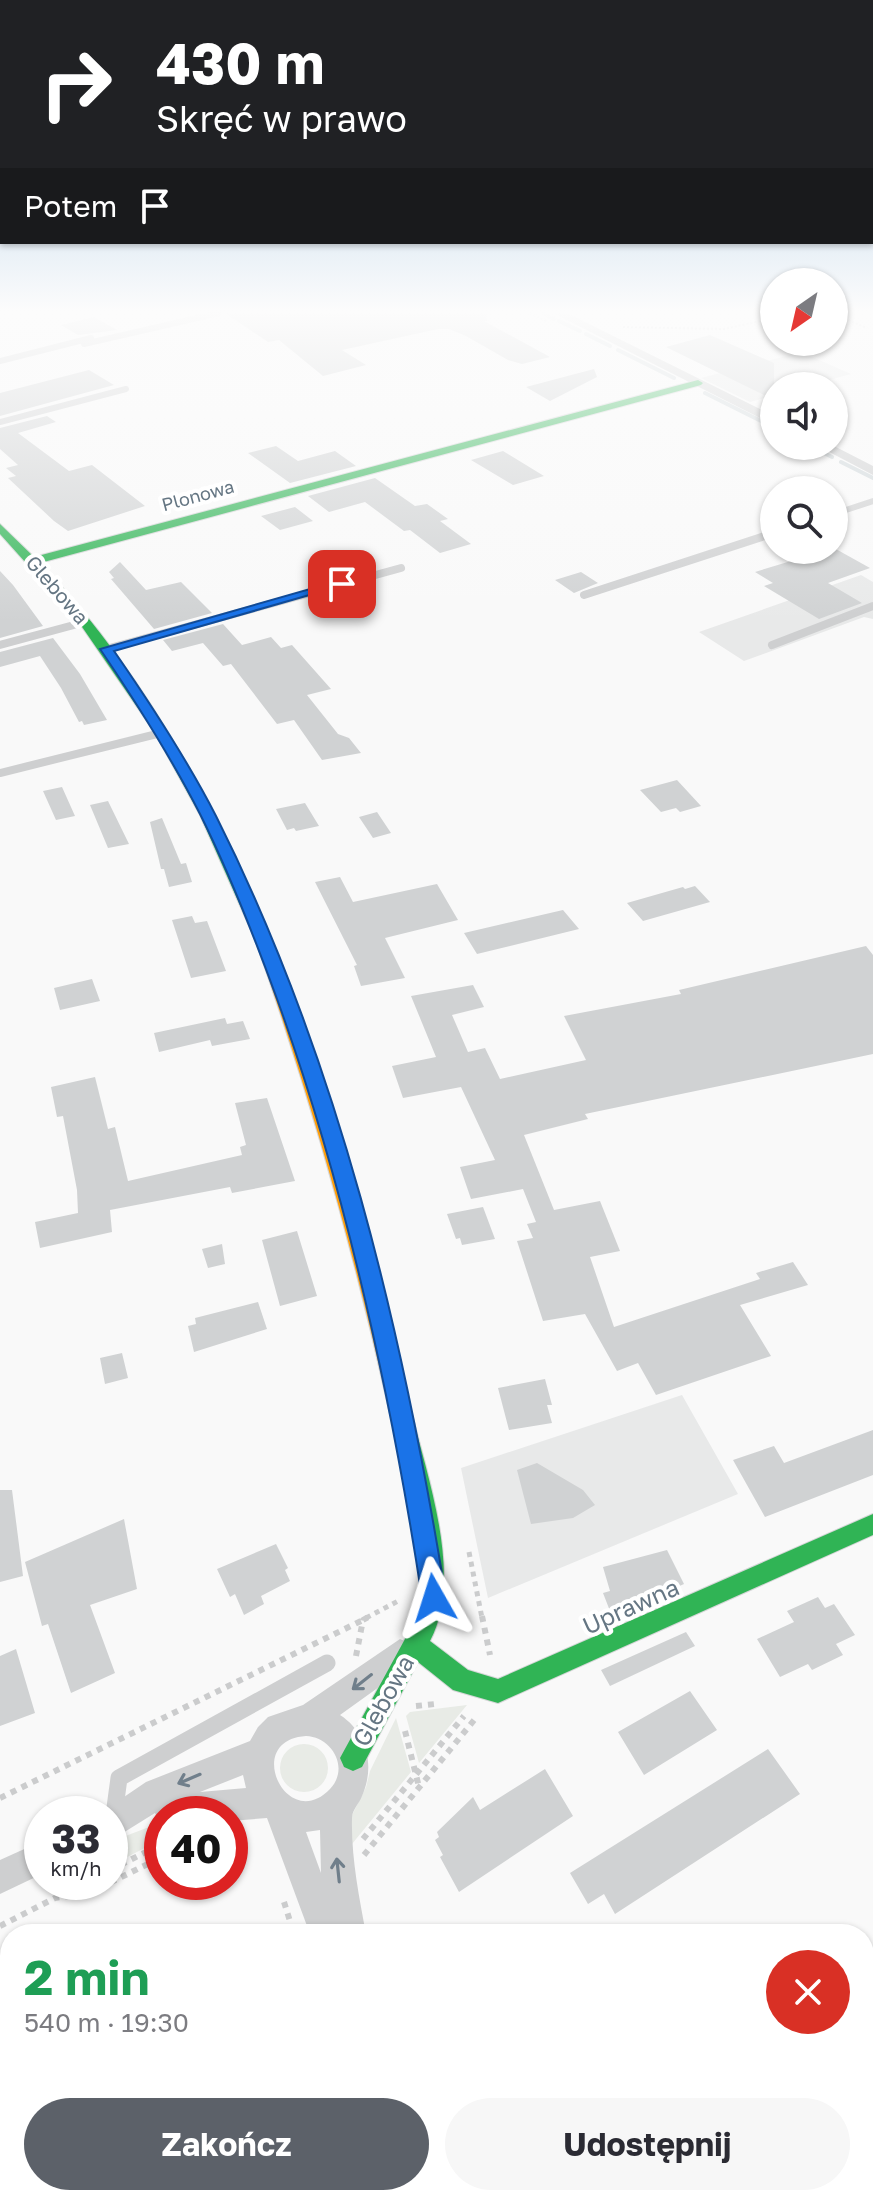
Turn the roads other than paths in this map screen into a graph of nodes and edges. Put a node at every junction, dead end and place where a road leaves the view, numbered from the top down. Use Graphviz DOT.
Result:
graph roads {
  1 [pos="23,416"];
  2 [pos="575,416"];
  3 [pos="0,422"];
  4 [pos="848,458"];
  5 [pos="873,471"];
  6 [pos="873,501"];
  7 [pos="848,509"];
  8 [pos="0,527"];
  9 [pos="760,538"];
  10 [pos="33,561"];
  11 [pos="401,568"];
  12 [pos="584,595"];
  13 [pos="873,606"];
  14 [pos="85,622"];
  15 [pos="0,645"];
  16 [pos="772,645"];
  17 [pos="106,649"];
  18 [pos="161,733"];
  19 [pos="0,773"];
  20 [pos="873,1524"];
  21 [pos="414,1644"];
  22 [pos="327,1663"];
  23 [pos="309,1719"];
  24 [pos="262,1752"];
  25 [pos="353,1758"];
  26 [pos="116,1796"];
  27 [pos="335,1805"];
  28 [pos="248,1807"];
  29 [pos="276,1807"];
  30 [pos="128,1813"];
  31 [pos="24,1866"];
  32 [pos="0,1877"];
  33 [pos="323,1924"];
  34 [pos="347,1924"];
  1 -- 3 [label="lane"];
  2 -- 10 [label="street, Plonowa"];
  4 -- 5 [label="street"];
  6 -- 7 [label="lane"];
  8 -- 10 [label="street, Glebowa"];
  9 -- 12 [label="lane"];
  10 -- 14 [label="street, Glebowa"];
  11 -- 17 [label="lane"];
  13 -- 16 [label="lane"];
  14 -- 15 [label="lane"];
  14 -- 17 [label="street, Glebowa"];
  17 -- 18 [label="street, Glebowa"];
  18 -- 19 [label="lane"];
  18 -- 21 [label="street, Glebowa"];
  20 -- 21 [label="street, Uprawna"];
  21 -- 23 [label="street, Glebowa, one-way"];
  21 -- 25 [label="street, Glebowa"];
  22 -- 26 [label="lane"];
  23 -- 24 [label="street"];
  23 -- 25 [label="street"];
  24 -- 29 [label="street"];
  24 -- 30 [label="street, one-way"];
  25 -- 27 [label="street"];
  27 -- 29 [label="street"];
  34 -- 27 [label="street, one-way"];
  28 -- 29 [label="street"];
  29 -- 33 [label="street"];
  31 -- 32 [label="street"];
}
